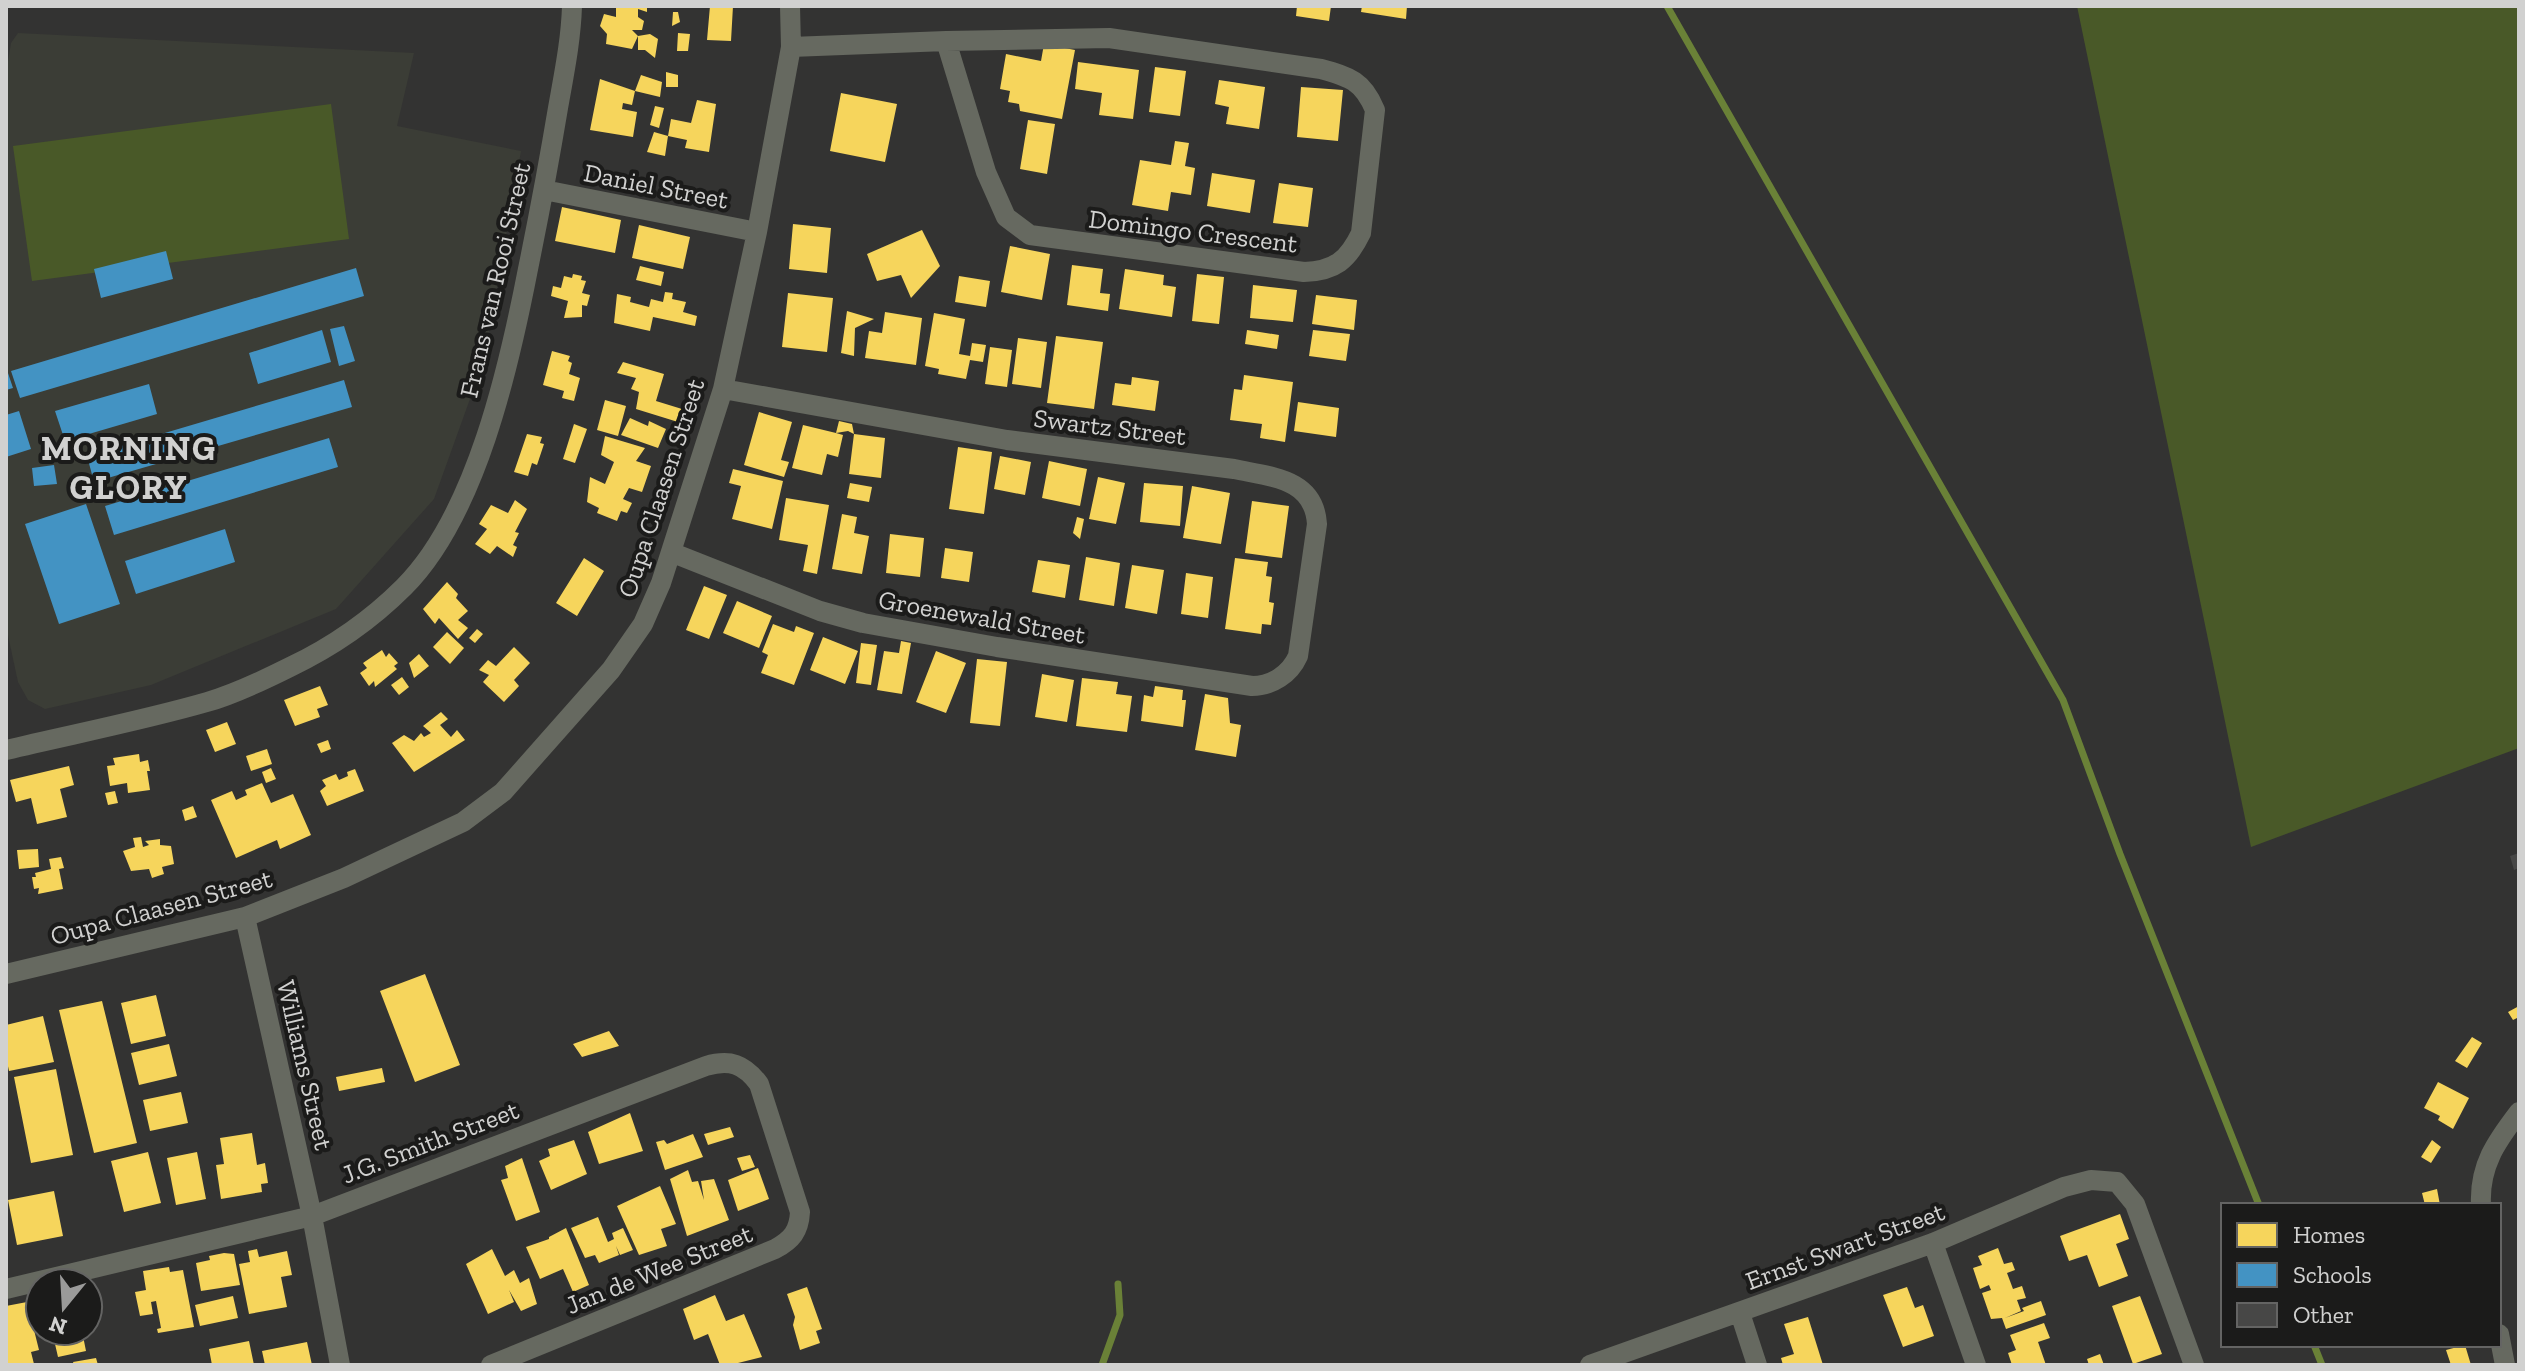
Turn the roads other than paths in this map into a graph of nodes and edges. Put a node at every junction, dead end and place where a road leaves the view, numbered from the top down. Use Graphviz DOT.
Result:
graph roads {
  1 [pos="572,6"];
  2 [pos="790,6"];
  3 [pos="946,41"];
  4 [pos="791,47"];
  5 [pos="544,190"];
  6 [pos="757,232"];
  7 [pos="723,389"];
  8 [pos="673,553"];
  9 [pos="1290,670"];
  10 [pos="6,750"];
  11 [pos="245,917"];
  12 [pos="6,974"];
  13 [pos="2519,1112"];
  14 [pos="792,1184"];
  15 [pos="2481,1203"];
  16 [pos="312,1216"];
  17 [pos="1933,1243"];
  18 [pos="6,1289"];
  19 [pos="1740,1313"];
  20 [pos="2501,1344"];
  21 [pos="513,1361"];
  22 [pos="340,1365"];
  23 [pos="491,1365"];
  24 [pos="1590,1365"];
  25 [pos="1757,1365"];
  26 [pos="1976,1365"];
  27 [pos="2194,1365"];
  28 [pos="2505,1365"];
  1 -- 5 [label="street, Frans van Rooi Street"];
  2 -- 4 [label="street, Oupa Claasen Street"];
  3 -- 3 [label="street, Domingo Crescent"];
  3 -- 4 [label="street, Domingo Crescent"];
  4 -- 6 [label="street, Oupa Claasen Street"];
  5 -- 6 [label="street, Daniel Street"];
  5 -- 10 [label="street, Frans van Rooi Street"];
  6 -- 7 [label="street, Oupa Claasen Street"];
  7 -- 8 [label="street, Oupa Claasen Street"];
  7 -- 9 [label="street, Swartz Street"];
  8 -- 9 [label="street, Groenewald Street"];
  8 -- 11 [label="street, Oupa Claasen Street"];
  11 -- 12 [label="street, Oupa Claasen Street"];
  11 -- 16 [label="street, Williams Street"];
  13 -- 15 [label="street"];
  14 -- 16 [label="street, J.G. Smith Street"];
  14 -- 21 [label="street, Jan de Wee Street"];
  16 -- 18 [label="street, J.G. Smith Street"];
  16 -- 22 [label="street, Williams Street"];
  17 -- 19 [label="street, Ernst Swart Street"];
  17 -- 26 [label="street"];
  17 -- 27 [label="street, Ernst Swart Street"];
  19 -- 24 [label="street, Ernst Swart Street"];
  19 -- 25 [label="street"];
  20 -- 28 [label="street"];
  21 -- 23 [label="street, Jan de Wee Street"];
}
